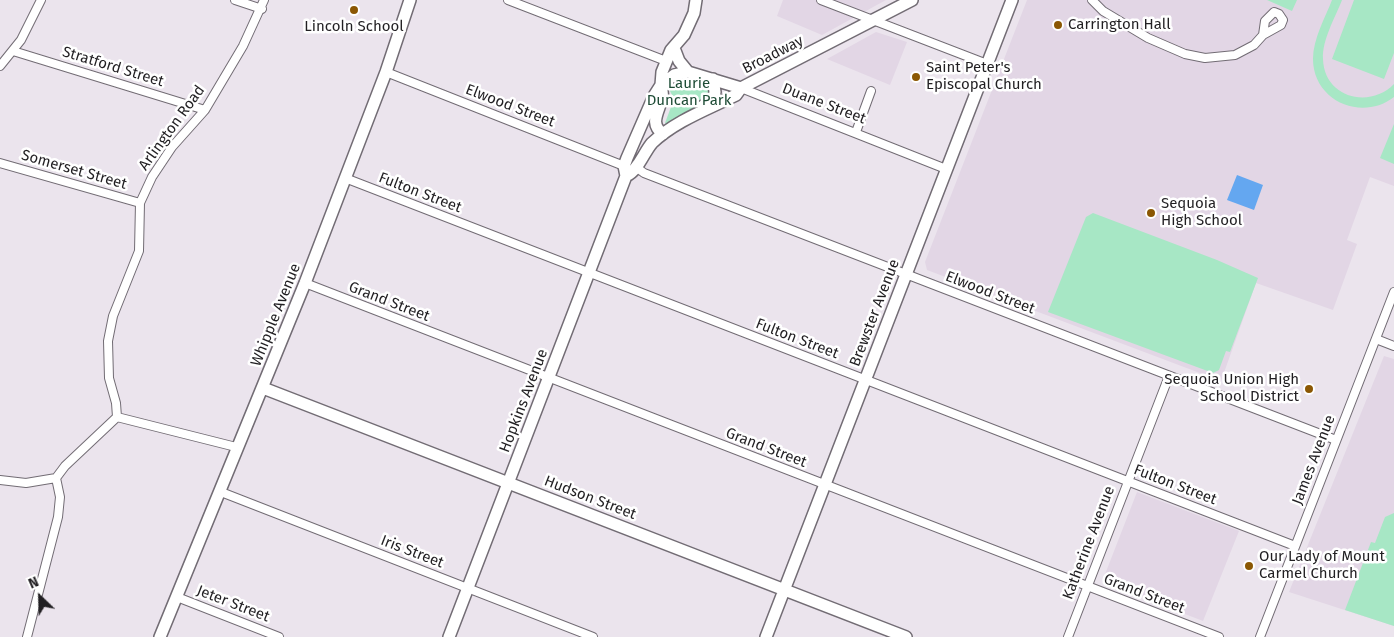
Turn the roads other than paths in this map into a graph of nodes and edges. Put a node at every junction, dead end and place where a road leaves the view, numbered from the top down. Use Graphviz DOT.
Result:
graph roads {
  1 [pos="41,0"];
  2 [pos="235,0"];
  3 [pos="264,0"];
  4 [pos="410,0"];
  5 [pos="508,0"];
  6 [pos="821,0"];
  7 [pos="912,0"];
  8 [pos="1012,0"];
  9 [pos="1092,0"];
  10 [pos="696,1"];
  11 [pos="262,9"];
  12 [pos="873,20"];
  13 [pos="1263,35"];
  14 [pos="676,44"];
  15 [pos="13,51"];
  16 [pos="666,61"];
  17 [pos="987,64"];
  18 [pos="0,66"];
  19 [pos="386,72"];
  20 [pos="688,72"];
  21 [pos="713,79"];
  22 [pos="661,85"];
  23 [pos="741,88"];
  24 [pos="870,91"];
  25 [pos="205,110"];
  26 [pos="690,118"];
  27 [pos="856,132"];
  28 [pos="663,134"];
  29 [pos="0,163"];
  30 [pos="629,169"];
  31 [pos="946,169"];
  32 [pos="346,178"];
  33 [pos="140,203"];
  34 [pos="589,273"];
  35 [pos="905,275"];
  36 [pos="305,283"];
  37 [pos="1394,292"];
  38 [pos="1376,339"];
  39 [pos="1394,346"];
  40 [pos="1169,376"];
  41 [pos="549,378"];
  42 [pos="865,380"];
  43 [pos="262,388"];
  44 [pos="117,417"];
  45 [pos="1336,440"];
  46 [pos="236,447"];
  47 [pos="56,478"];
  48 [pos="0,480"];
  49 [pos="1128,481"];
  50 [pos="508,483"];
  51 [pos="824,485"];
  52 [pos="221,492"];
  53 [pos="1295,546"];
  54 [pos="1087,586"];
  55 [pos="467,588"];
  56 [pos="784,590"];
  57 [pos="177,597"];
  58 [pos="27,637"];
  59 [pos="160,637"];
  60 [pos="279,637"];
  61 [pos="449,637"];
  62 [pos="593,637"];
  63 [pos="766,637"];
  64 [pos="906,637"];
  65 [pos="1068,637"];
  66 [pos="1219,637"];
  67 [pos="1260,637"];
  1 -- 15 [label="street"];
  2 -- 11 [label="street"];
  3 -- 11 [label="street, Arlington Road"];
  4 -- 19 [label="street, Whipple Avenue"];
  5 -- 16 [label="street"];
  6 -- 12 [label="street"];
  7 -- 12 [label="street, Broadway"];
  8 -- 17 [label="street, Brewster Avenue"];
  9 -- 13 [label="street"];
  10 -- 14 [label="street"];
  11 -- 25 [label="street, Arlington Road"];
  12 -- 17 [label="street"];
  12 -- 23 [label="street, Broadway"];
  14 -- 16 [label="street"];
  14 -- 20 [label="street"];
  15 -- 18 [label="street"];
  15 -- 25 [label="street, Stratford Street"];
  16 -- 22 [label="street"];
  17 -- 31 [label="street, Brewster Avenue"];
  19 -- 30 [label="street, Elwood Street"];
  19 -- 32 [label="street, Whipple Avenue"];
  20 -- 21 [label="street, Duane Street"];
  20 -- 22 [label="street"];
  21 -- 23 [label="street, Duane Street"];
  21 -- 26 [label="street"];
  22 -- 28 [label="street"];
  22 -- 30 [label="street"];
  23 -- 26 [label="street, Broadway"];
  23 -- 27 [label="street, Duane Street"];
  24 -- 27 [label="street"];
  25 -- 33 [label="street, Arlington Road"];
  26 -- 28 [label="street, Broadway"];
  27 -- 31 [label="street, Duane Street"];
  28 -- 30 [label="street, Broadway"];
  29 -- 33 [label="street, Somerset Street"];
  30 -- 34 [label="street, Hopkins Avenue"];
  30 -- 35 [label="street, Elwood Street"];
  31 -- 35 [label="street, Brewster Avenue"];
  32 -- 34 [label="street, Fulton Street"];
  32 -- 36 [label="street, Whipple Avenue"];
  33 -- 44 [label="street, Arlington Road"];
  34 -- 41 [label="street, Hopkins Avenue"];
  34 -- 42 [label="street, Fulton Street"];
  35 -- 40 [label="street, Elwood Street"];
  35 -- 42 [label="street, Brewster Avenue"];
  36 -- 41 [label="street, Grand Street"];
  36 -- 43 [label="street, Whipple Avenue"];
  37 -- 38 [label="street, James Avenue"];
  38 -- 39 [label="street"];
  38 -- 45 [label="street, James Avenue"];
  40 -- 45 [label="street, Elwood Street"];
  40 -- 49 [label="street, Katherine Avenue"];
  41 -- 50 [label="street, Hopkins Avenue"];
  41 -- 51 [label="street, Grand Street"];
  42 -- 49 [label="street, Fulton Street"];
  42 -- 51 [label="street, Brewster Avenue"];
  43 -- 46 [label="street, Whipple Avenue"];
  43 -- 50 [label="street, Hudson Street"];
  44 -- 46 [label="street"];
  44 -- 47 [label="street"];
  45 -- 53 [label="street, James Avenue"];
  46 -- 52 [label="street, Whipple Avenue"];
  47 -- 48 [label="street"];
  47 -- 58 [label="street"];
  49 -- 53 [label="street, Fulton Street"];
  49 -- 54 [label="street, Katherine Avenue"];
  50 -- 55 [label="street, Hopkins Avenue"];
  50 -- 56 [label="street, Hudson Street"];
  51 -- 54 [label="street, Grand Street"];
  51 -- 56 [label="street, Brewster Avenue"];
  52 -- 55 [label="street, Iris Street"];
  52 -- 57 [label="street, Whipple Avenue"];
  53 -- 67 [label="street, James Avenue"];
  54 -- 65 [label="street, Katherine Avenue"];
  54 -- 66 [label="street, Grand Street"];
  55 -- 61 [label="street, Hopkins Avenue"];
  55 -- 62 [label="street, Iris Street"];
  56 -- 63 [label="street, Brewster Avenue"];
  56 -- 64 [label="street, Hudson Street"];
  57 -- 59 [label="street, Whipple Avenue"];
  57 -- 60 [label="street, Jeter Street"];
}
